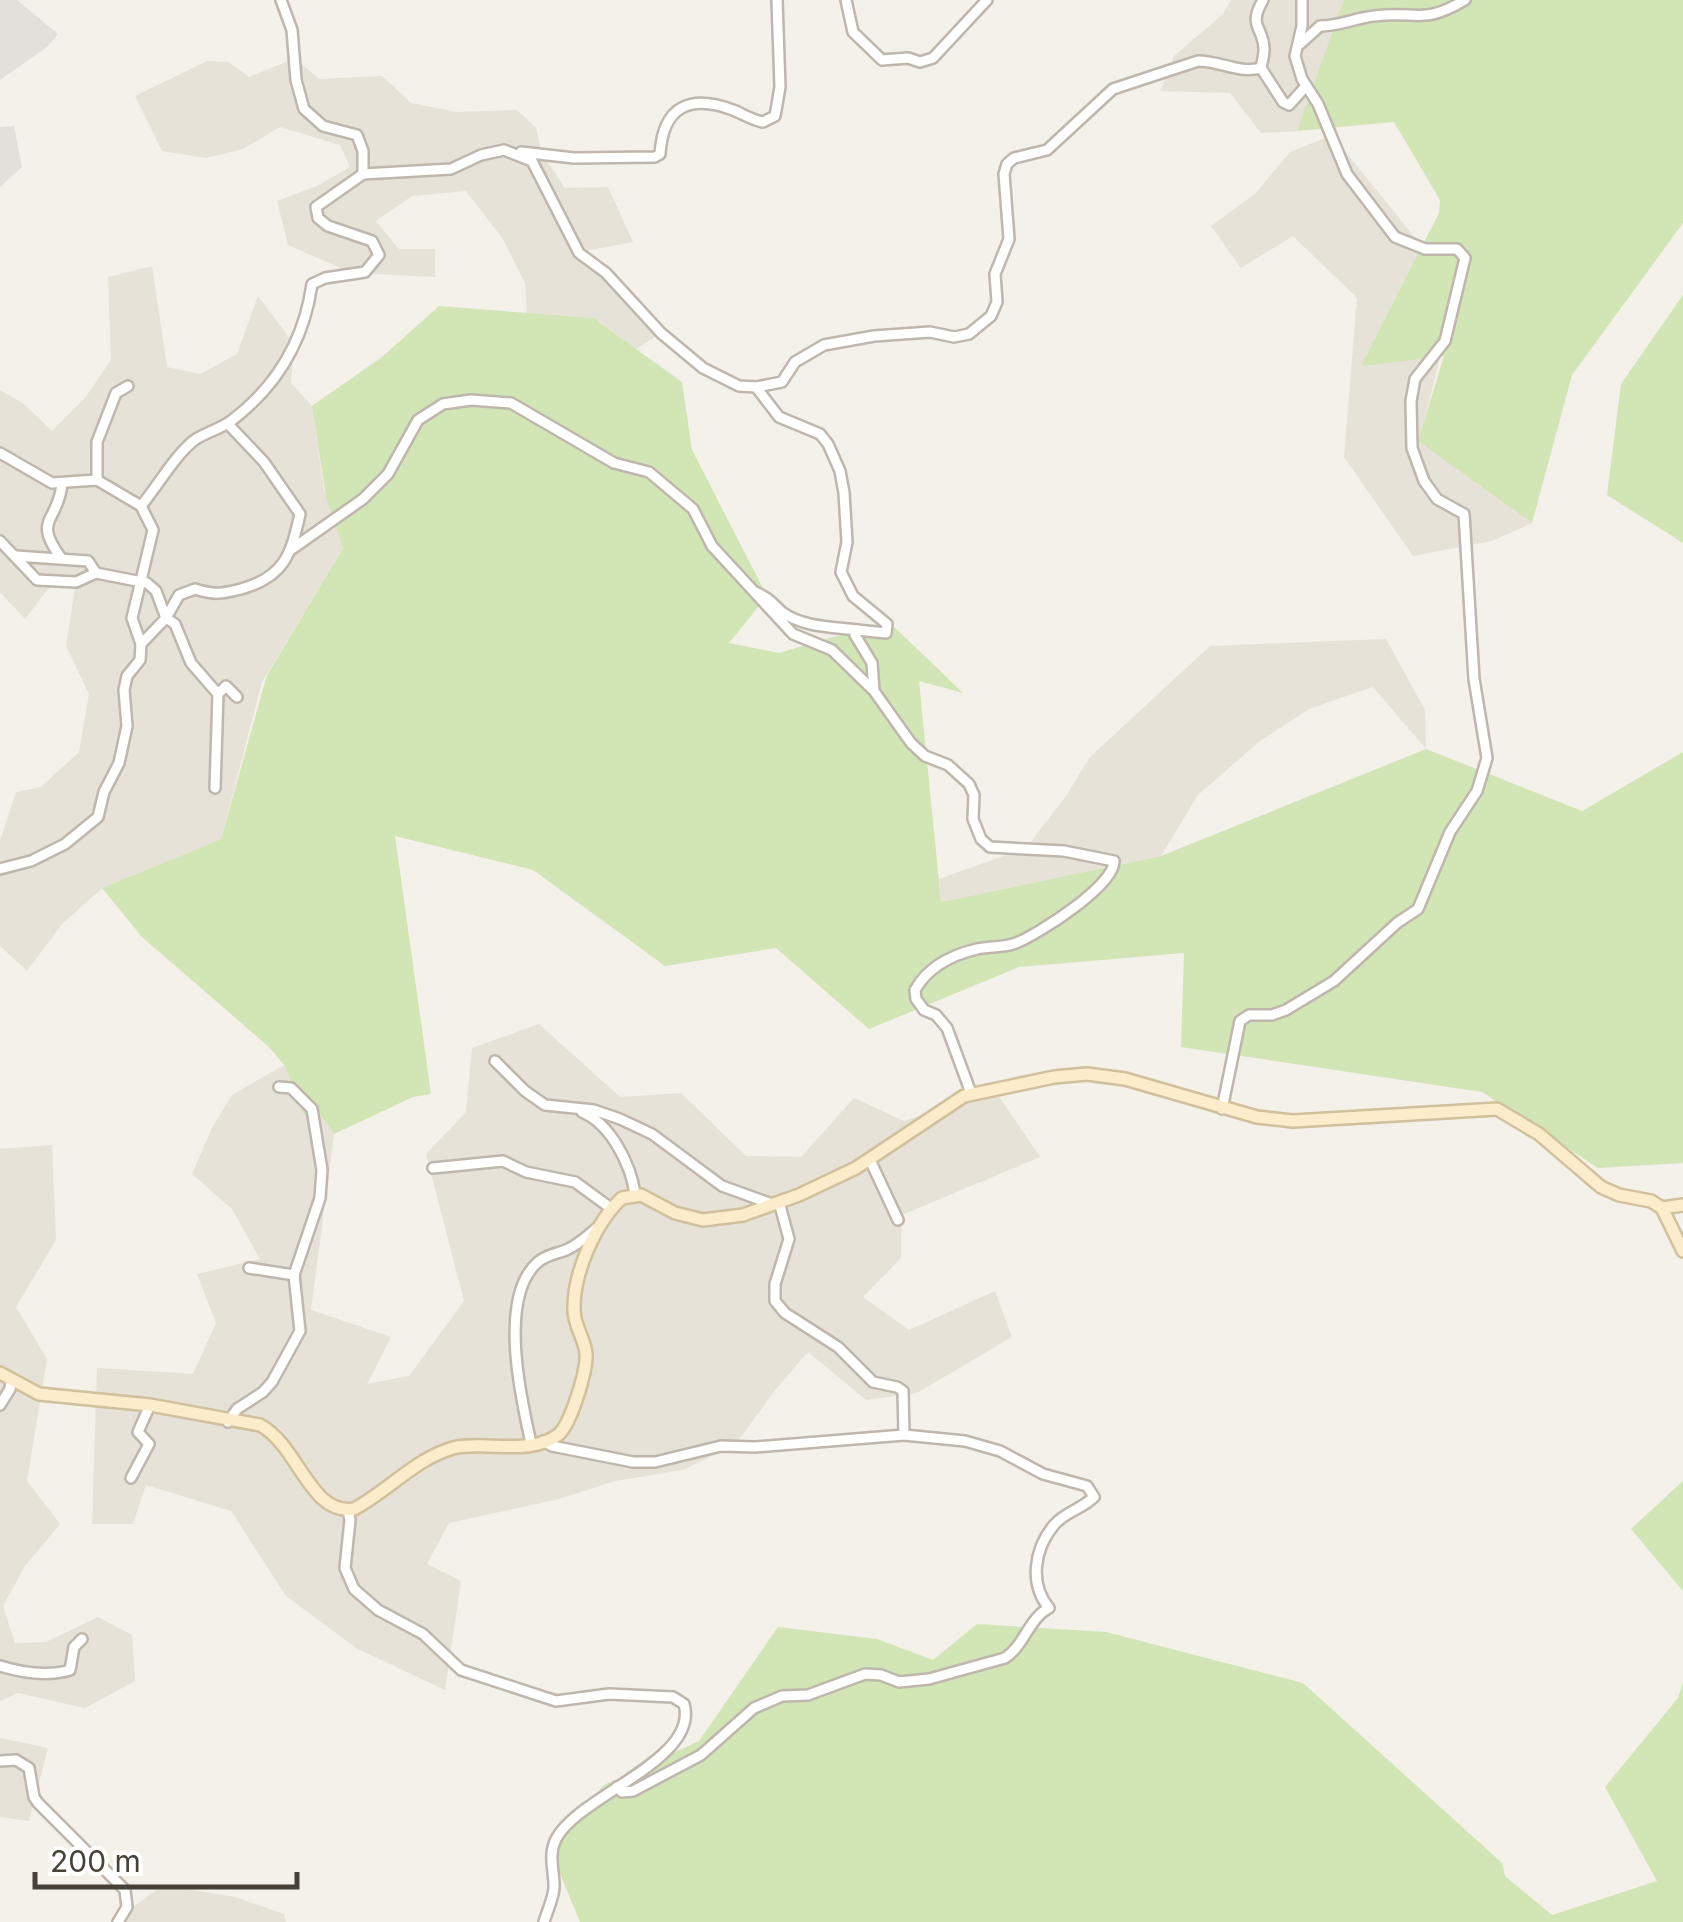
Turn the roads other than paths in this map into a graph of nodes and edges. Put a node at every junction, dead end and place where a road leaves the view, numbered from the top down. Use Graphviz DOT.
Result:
graph roads {
  1 [pos="281,0"];
  2 [pos="778,0"];
  3 [pos="846,0"];
  4 [pos="986,0"];
  5 [pos="1263,0"];
  6 [pos="1302,0"];
  7 [pos="1466,0"];
  8 [pos="1303,14"];
  9 [pos="1320,26"];
  10 [pos="1296,50"];
  11 [pos="1261,68"];
  12 [pos="1306,86"];
  13 [pos="504,150"];
  14 [pos="363,174"];
  15 [pos="128,386"];
  16 [pos="756,387"];
  17 [pos="228,424"];
  18 [pos="0,453"];
  19 [pos="98,480"];
  20 [pos="62,484"];
  21 [pos="141,506"];
  22 [pos="0,541"];
  23 [pos="292,549"];
  24 [pos="16,556"];
  25 [pos="62,558"];
  26 [pos="96,572"];
  27 [pos="140,580"];
  28 [pos="752,592"];
  29 [pos="166,618"];
  30 [pos="857,630"];
  31 [pos="141,644"];
  32 [pos="874,691"];
  33 [pos="218,694"];
  34 [pos="236,696"];
  35 [pos="215,788"];
  36 [pos="0,869"];
  37 [pos="495,1061"];
  38 [pos="279,1087"];
  39 [pos="971,1093"];
  40 [pos="572,1108"];
  41 [pos="1222,1109"];
  42 [pos="870,1160"];
  43 [pos="432,1168"];
  44 [pos="635,1194"];
  45 [pos="775,1203"];
  46 [pos="1683,1205"];
  47 [pos="1662,1208"];
  48 [pos="612,1209"];
  49 [pos="898,1220"];
  50 [pos="602,1225"];
  51 [pos="1683,1251"];
  52 [pos="248,1268"];
  53 [pos="294,1275"];
  54 [pos="6,1376"];
  55 [pos="27,1390"];
  56 [pos="3,1401"];
  57 [pos="150,1405"];
  58 [pos="228,1422"];
  59 [pos="904,1435"];
  60 [pos="537,1442"];
  61 [pos="131,1478"];
  62 [pos="348,1510"];
  63 [pos="82,1639"];
  64 [pos="0,1666"];
  65 [pos="0,1761"];
  66 [pos="617,1787"];
  67 [pos="118,1922"];
  68 [pos="544,1922"];
  1 -- 14 [label="street"];
  2 -- 13 [label="street"];
  3 -- 4 [label="street"];
  5 -- 11 [label="street"];
  6 -- 8 [label="street"];
  7 -- 9 [label="street"];
  8 -- 9 [label="street"];
  8 -- 10 [label="street"];
  9 -- 10 [label="street"];
  10 -- 12 [label="street"];
  11 -- 12 [label="street"];
  11 -- 16 [label="street"];
  12 -- 41 [label="street"];
  13 -- 14 [label="street"];
  13 -- 16 [label="street"];
  14 -- 17 [label="street"];
  15 -- 19 [label="street"];
  16 -- 30 [label="street"];
  17 -- 21 [label="street"];
  17 -- 23 [label="street"];
  18 -- 20 [label="street"];
  19 -- 20 [label="street"];
  19 -- 21 [label="street"];
  20 -- 25 [label="street"];
  21 -- 27 [label="street"];
  22 -- 24 [label="street"];
  23 -- 28 [label="street"];
  23 -- 29 [label="street"];
  24 -- 25 [label="street"];
  24 -- 26 [label="street"];
  25 -- 26 [label="street"];
  26 -- 27 [label="street"];
  27 -- 29 [label="street"];
  27 -- 31 [label="street"];
  28 -- 30 [label="street"];
  28 -- 32 [label="street"];
  29 -- 31 [label="street"];
  29 -- 33 [label="street"];
  30 -- 32 [label="street"];
  31 -- 36 [label="street"];
  32 -- 39 [label="street"];
  33 -- 34 [label="street"];
  33 -- 35 [label="street"];
  37 -- 40 [label="street"];
  38 -- 53 [label="street"];
  39 -- 41 [label="street"];
  39 -- 42 [label="street"];
  40 -- 44 [label="street"];
  40 -- 45 [label="street"];
  41 -- 47 [label="street"];
  42 -- 45 [label="street"];
  42 -- 49 [label="street"];
  43 -- 48 [label="street"];
  44 -- 45 [label="street"];
  44 -- 48 [label="street"];
  45 -- 59 [label="street"];
  46 -- 47 [label="street"];
  47 -- 51 [label="street"];
  48 -- 50 [label="street"];
  50 -- 60 [label="street"];
  50 -- 60 [label="street"];
  52 -- 53 [label="street"];
  53 -- 58 [label="street"];
  54 -- 55 [label="street"];
  54 -- 56 [label="street"];
  55 -- 56 [label="street"];
  55 -- 57 [label="street"];
  57 -- 58 [label="street"];
  57 -- 61 [label="street"];
  58 -- 62 [label="street"];
  59 -- 60 [label="street"];
  59 -- 66 [label="street"];
  60 -- 62 [label="street"];
  62 -- 66 [label="street"];
  63 -- 64 [label="street"];
  65 -- 67 [label="street"];
  66 -- 68 [label="street"];
}
